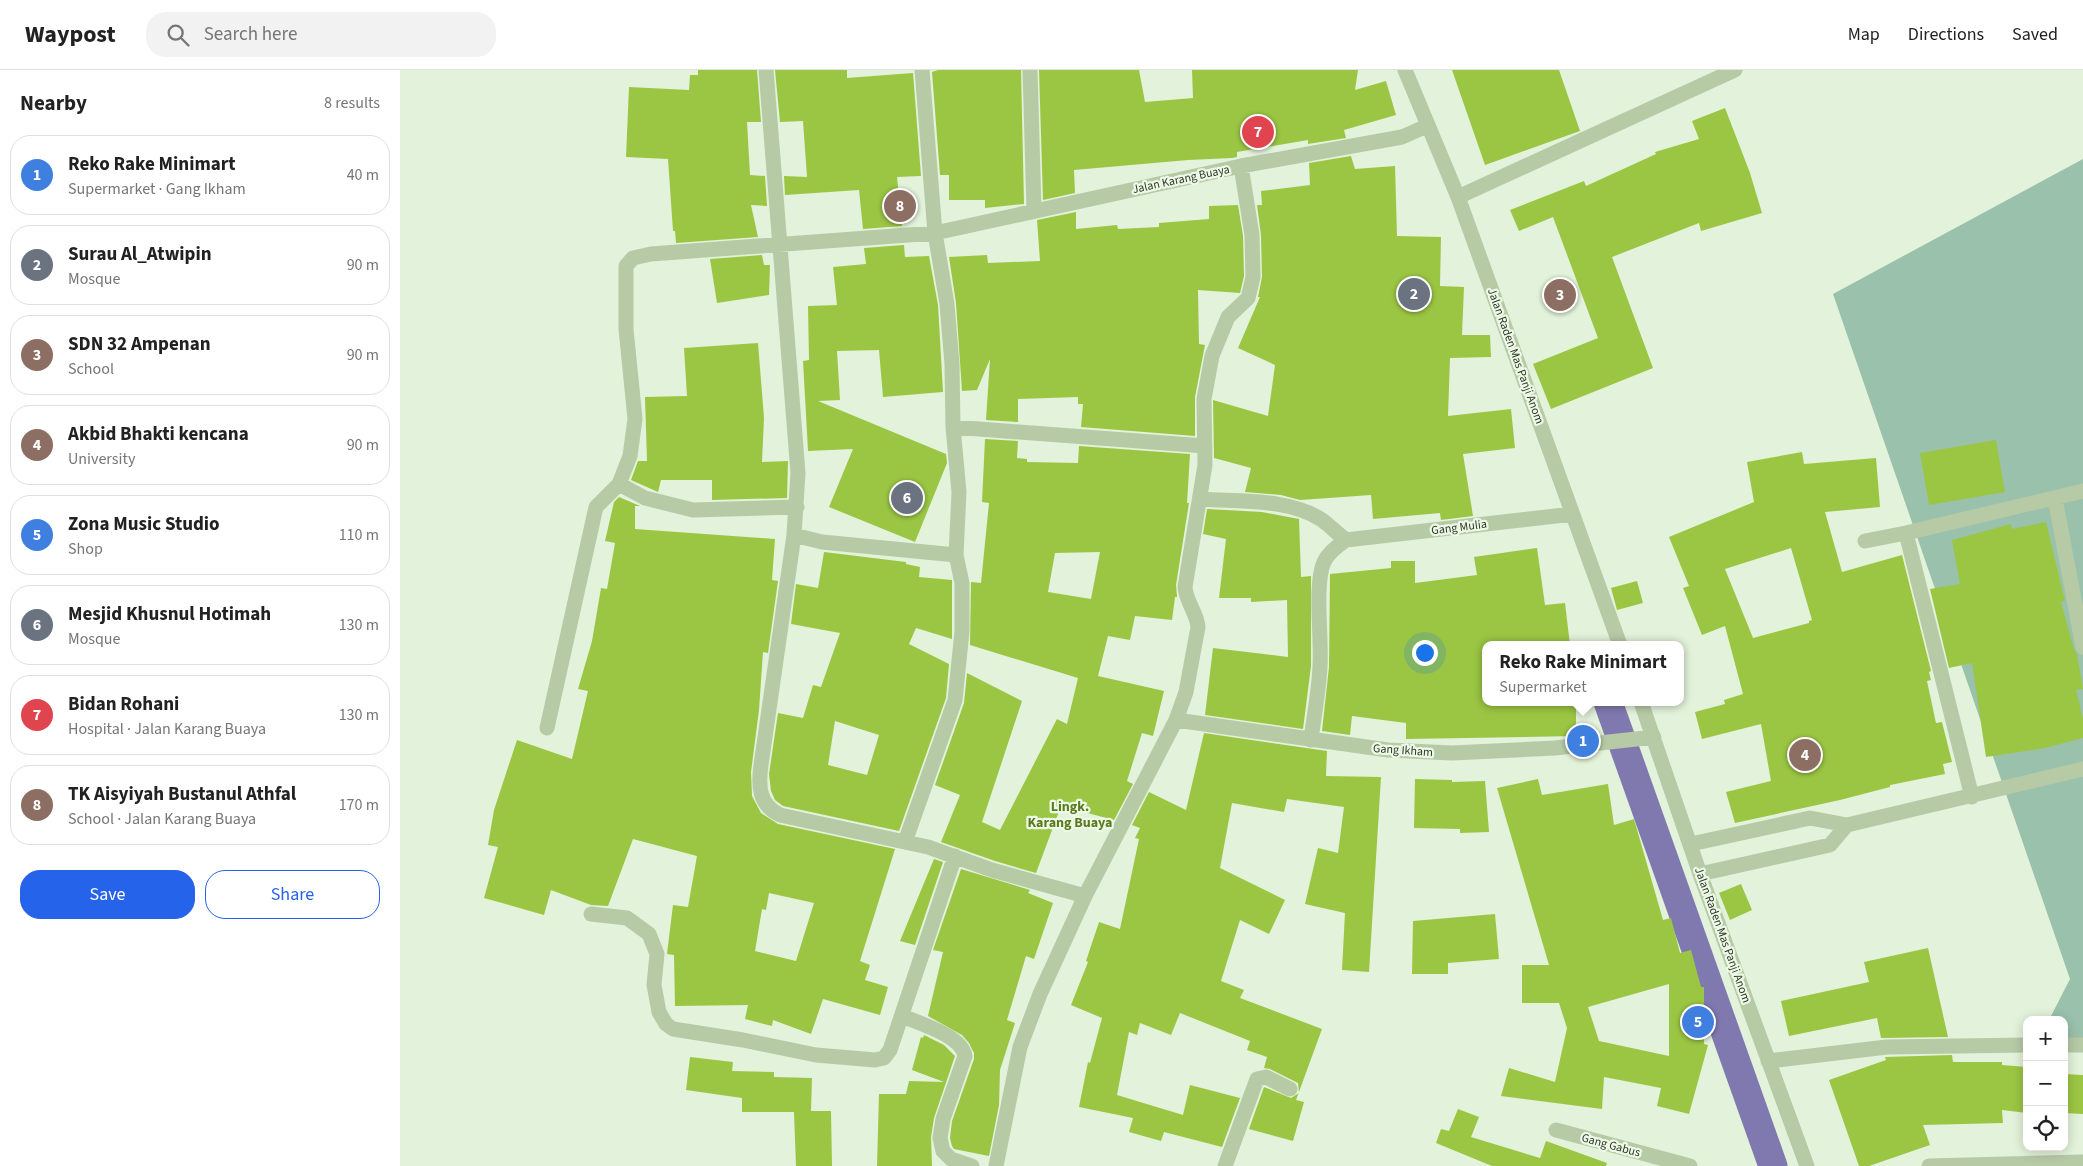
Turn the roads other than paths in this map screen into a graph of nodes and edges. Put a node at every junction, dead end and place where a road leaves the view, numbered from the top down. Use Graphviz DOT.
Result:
graph roads {
  1 [pos="766,70"];
  2 [pos="922,70"];
  3 [pos="1030,70"];
  4 [pos="1404,70"];
  5 [pos="1734,70"];
  6 [pos="1427,126"];
  7 [pos="1241,166"];
  8 [pos="1458,197"];
  9 [pos="1034,210"];
  10 [pos="935,233"];
  11 [pos="780,244"];
  12 [pos="953,427"];
  13 [pos="1205,446"];
  14 [pos="619,484"];
  15 [pos="2083,491"];
  16 [pos="2055,498"];
  17 [pos="1200,499"];
  18 [pos="797,507"];
  19 [pos="1573,514"];
  20 [pos="1906,533"];
  21 [pos="794,535"];
  22 [pos="1346,540"];
  23 [pos="1865,541"];
  24 [pos="956,555"];
  25 [pos="1619,641"];
  26 [pos="2083,646"];
  27 [pos="1643,706"];
  28 [pos="1176,720"];
  29 [pos="547,728"];
  30 [pos="1654,737"];
  31 [pos="1311,740"];
  32 [pos="2083,769"];
  33 [pos="1972,797"];
  34 [pos="1847,825"];
  35 [pos="905,842"];
  36 [pos="1691,844"];
  37 [pos="955,856"];
  38 [pos="1700,874"];
  39 [pos="1085,896"];
  40 [pos="591,914"];
  41 [pos="902,1016"];
  42 [pos="2023,1045"];
  43 [pos="2068,1045"];
  44 [pos="2083,1045"];
  45 [pos="1768,1061"];
  46 [pos="1290,1089"];
  47 [pos="1556,1130"];
  48 [pos="1665,1162"];
  49 [pos="2083,1162"];
  50 [pos="2001,1165"];
  51 [pos="972,1166"];
  52 [pos="996,1166"];
  53 [pos="1225,1166"];
  54 [pos="1690,1166"];
  55 [pos="1807,1166"];
  56 [pos="1929,1166"];
  1 -- 11 [label="street"];
  2 -- 10 [label="street"];
  3 -- 9 [label="street"];
  4 -- 6 [label="street, Jalan Raden Mas Panji Anom"];
  5 -- 8 [label="street"];
  6 -- 7 [label="street, Jalan Karang Buaya"];
  6 -- 8 [label="street, Jalan Raden Mas Panji Anom"];
  7 -- 9 [label="street, Jalan Karang Buaya"];
  7 -- 13 [label="street"];
  8 -- 19 [label="street, Jalan Raden Mas Panji Anom"];
  9 -- 10 [label="street, Jalan Karang Buaya"];
  10 -- 11 [label="street, Jalan Karang Buaya"];
  10 -- 12 [label="street"];
  11 -- 14 [label="street, Jalan Karang Buaya"];
  11 -- 18 [label="street"];
  12 -- 13 [label="street"];
  12 -- 24 [label="street"];
  13 -- 17 [label="street"];
  14 -- 18 [label="street"];
  14 -- 29 [label="street"];
  15 -- 16 [label="street"];
  16 -- 20 [label="street"];
  16 -- 26 [label="street"];
  17 -- 22 [label="street"];
  17 -- 28 [label="street"];
  18 -- 21 [label="street"];
  19 -- 22 [label="street, Gang Mulia"];
  19 -- 25 [label="street, Jalan Raden Mas Panji Anom"];
  20 -- 23 [label="street"];
  20 -- 33 [label="street"];
  21 -- 24 [label="street"];
  21 -- 35 [label="street"];
  22 -- 31 [label="street"];
  24 -- 35 [label="street"];
  27 -- 30 [label="street, Jalan Raden Mas Panji Anom"];
  28 -- 31 [label="street, Gang Ikham"];
  28 -- 39 [label="street"];
  30 -- 31 [label="street, Gang Ikham"];
  30 -- 36 [label="street, Jalan Raden Mas Panji Anom"];
  32 -- 33 [label="street"];
  33 -- 34 [label="street"];
  34 -- 36 [label="street"];
  34 -- 38 [label="street"];
  35 -- 37 [label="street"];
  36 -- 38 [label="street, Jalan Raden Mas Panji Anom"];
  37 -- 39 [label="street"];
  37 -- 41 [label="street"];
  38 -- 45 [label="street, Jalan Raden Mas Panji Anom"];
  39 -- 52 [label="street"];
  40 -- 41 [label="street"];
  41 -- 51 [label="street"];
  42 -- 45 [label="street"];
  43 -- 44 [label="street"];
  45 -- 55 [label="street, Jalan Raden Mas Panji Anom"];
  46 -- 53 [label="street"];
  47 -- 48 [label="street, Gang Gabus"];
  48 -- 54 [label="street, Gang Gabus"];
  49 -- 50 [label="street"];
  50 -- 56 [label="street"];
}
